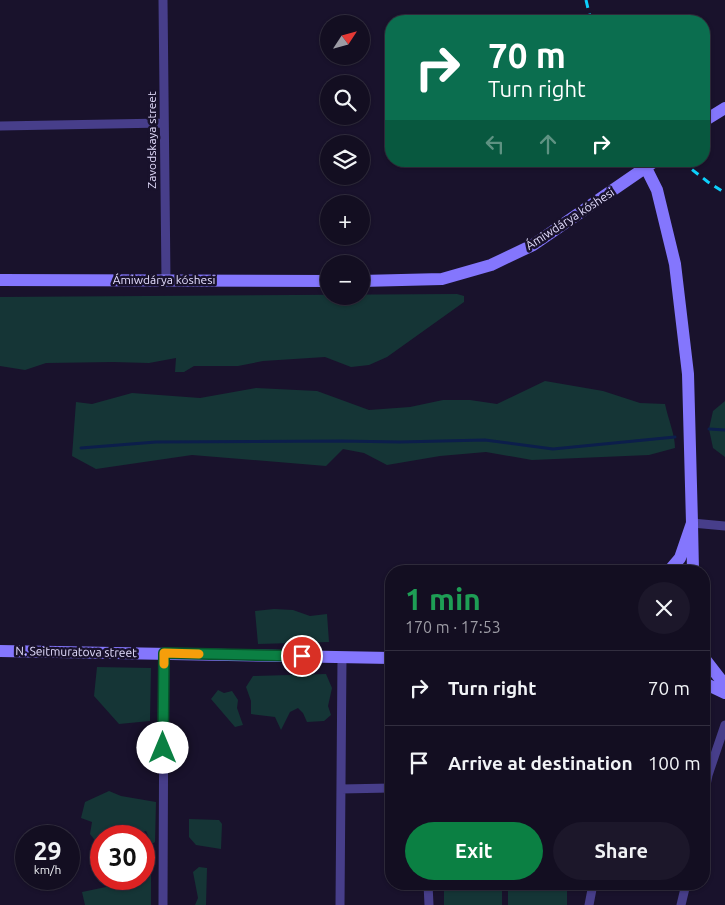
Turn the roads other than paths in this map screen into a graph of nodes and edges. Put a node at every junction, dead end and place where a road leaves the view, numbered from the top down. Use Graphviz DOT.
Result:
graph roads {
  1 [pos="163,0"];
  2 [pos="725,108"];
  3 [pos="710,117"];
  4 [pos="164,123"];
  5 [pos="0,126"];
  6 [pos="647,167"];
  7 [pos="652,167"];
  8 [pos="0,280"];
  9 [pos="166,280"];
  10 [pos="320,281"];
  11 [pos="370,281"];
  12 [pos="692,523"];
  13 [pos="725,526"];
  14 [pos="674,565"];
  15 [pos="693,565"];
  16 [pos="0,651"];
  17 [pos="164,653"];
  18 [pos="342,657"];
  19 [pos="385,658"];
  20 [pos="710,665"];
  21 [pos="725,684"];
  22 [pos="710,686"];
  23 [pos="725,692"];
  24 [pos="725,725"];
  25 [pos="710,770"];
  26 [pos="385,788"];
  27 [pos="341,789"];
  28 [pos="428,890"];
  29 [pos="592,890"];
  30 [pos="685,890"];
  31 [pos="163,905"];
  32 [pos="340,905"];
  33 [pos="428,905"];
  34 [pos="589,905"];
  35 [pos="681,905"];
  1 -- 4 [label="street, Zavodskaya street"];
  2 -- 3 [label="street"];
  4 -- 5 [label="street"];
  4 -- 9 [label="street, Zavodskaya street"];
  6 -- 11 [label="street, Ámiwdárya kóshesi"];
  7 -- 12 [label="street"];
  8 -- 9 [label="street, Ámiwdárya kóshesi"];
  9 -- 10 [label="street, Ámiwdárya kóshesi"];
  12 -- 13 [label="street"];
  12 -- 14 [label="street"];
  12 -- 15 [label="street"];
  16 -- 17 [label="street, N. Seitmuratova street"];
  17 -- 18 [label="street, N. Seitmuratova street"];
  17 -- 31 [label="street"];
  18 -- 19 [label="street, N. Seitmuratova street"];
  18 -- 27 [label="street"];
  20 -- 21 [label="street"];
  22 -- 23 [label="street"];
  24 -- 25 [label="street"];
  26 -- 27 [label="street"];
  27 -- 32 [label="street"];
  28 -- 33 [label="street"];
  29 -- 34 [label="street"];
  30 -- 35 [label="street"];
}
